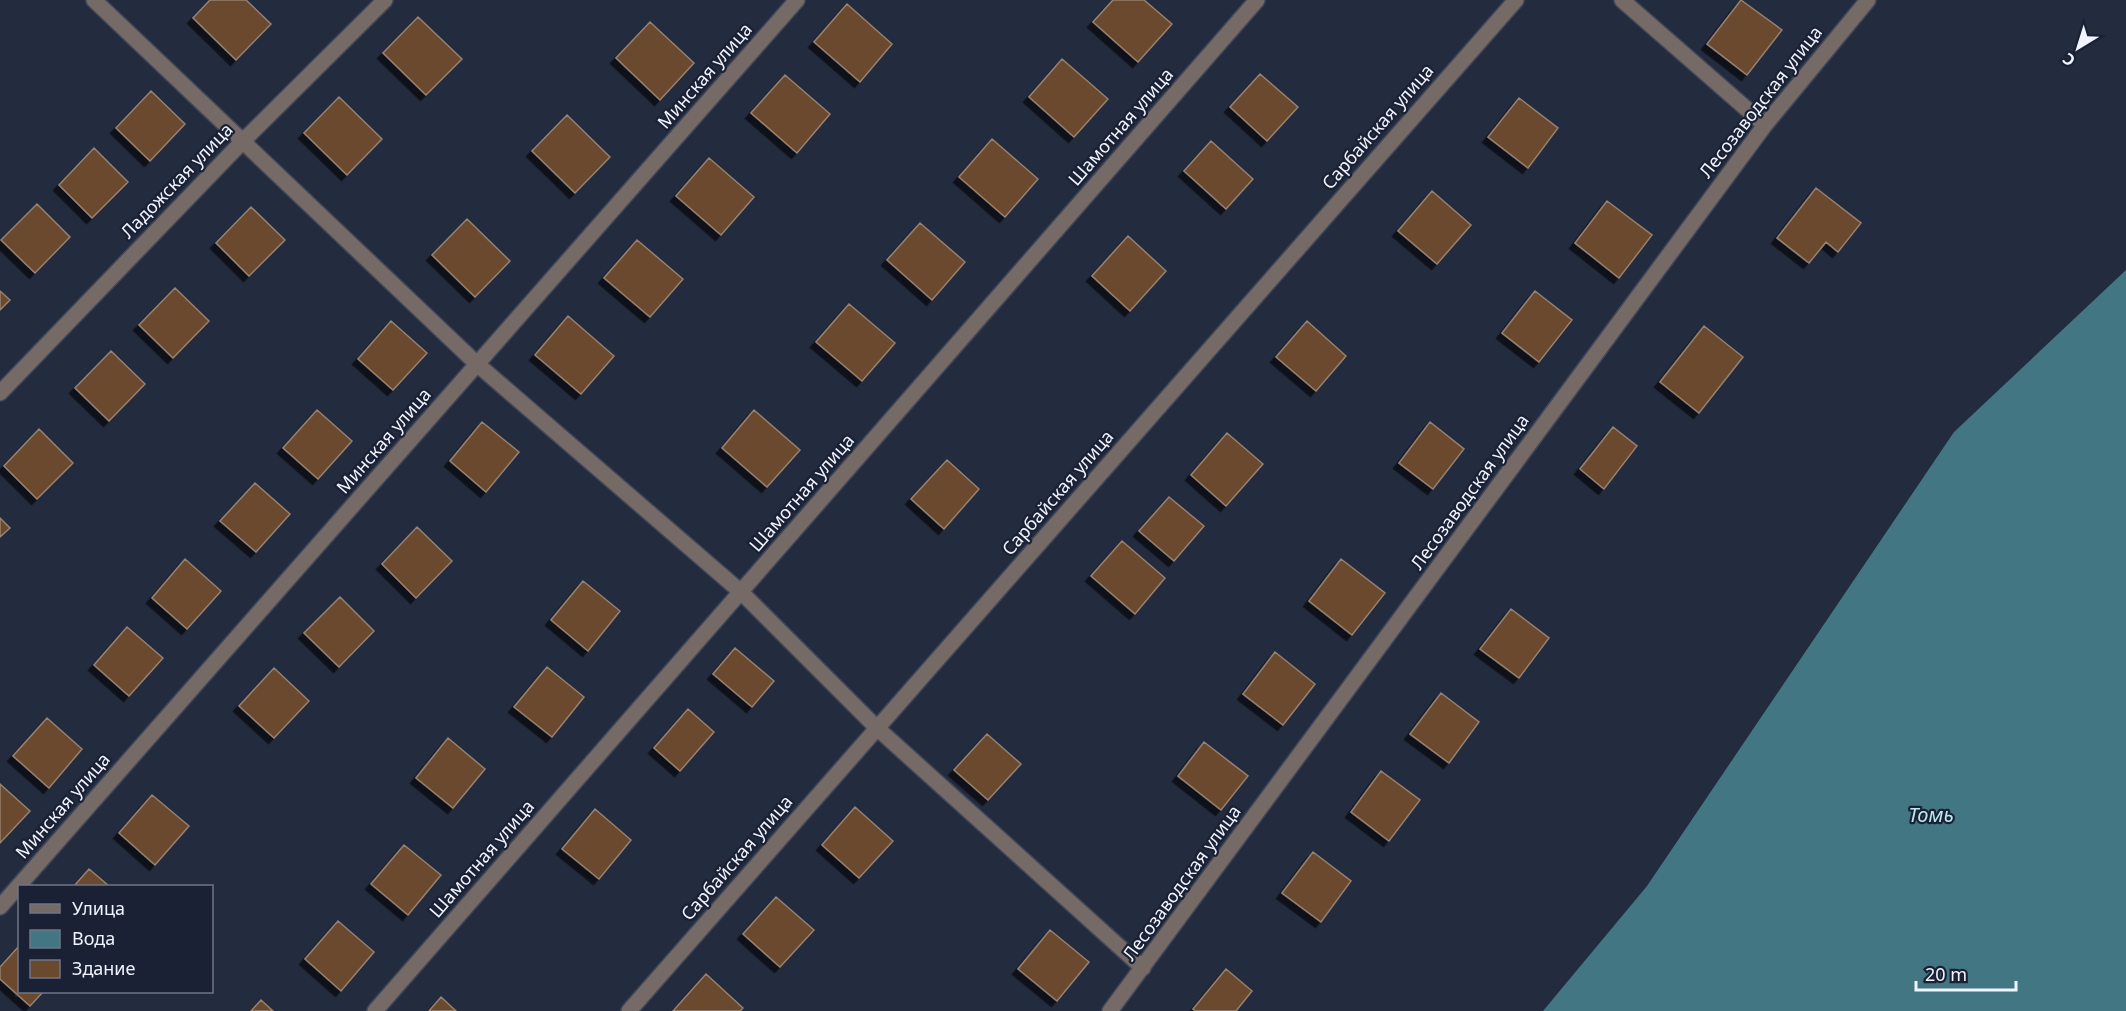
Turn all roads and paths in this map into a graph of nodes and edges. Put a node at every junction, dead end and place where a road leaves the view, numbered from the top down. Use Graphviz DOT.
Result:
graph roads {
  1 [pos="94,0"];
  2 [pos="385,0"];
  3 [pos="797,0"];
  4 [pos="1257,0"];
  5 [pos="1516,0"];
  6 [pos="1622,0"];
  7 [pos="1868,0"];
  8 [pos="1765,124"];
  9 [pos="243,141"];
  10 [pos="477,364"];
  11 [pos="0,393"];
  12 [pos="741,592"];
  13 [pos="877,728"];
  14 [pos="19,885"];
  15 [pos="18,887"];
  16 [pos="0,907"];
  17 [pos="1143,968"];
  18 [pos="375,1011"];
  19 [pos="629,1011"];
  20 [pos="1110,1011"];
  1 -- 9 [label="street"];
  2 -- 9 [label="street, Ладожская улица"];
  3 -- 10 [label="street, Минская улица"];
  4 -- 12 [label="street, Шамотная улица"];
  5 -- 13 [label="street, Сарбайская улица"];
  6 -- 8 [label="street"];
  7 -- 8 [label="street, Лесозаводская улица"];
  8 -- 17 [label="street, Лесозаводская улица"];
  9 -- 10 [label="street"];
  9 -- 11 [label="street, Ладожская улица"];
  10 -- 12 [label="street"];
  10 -- 14 [label="street, Минская улица"];
  12 -- 13 [label="street"];
  12 -- 18 [label="street, Шамотная улица"];
  13 -- 17 [label="street"];
  13 -- 19 [label="street, Сарбайская улица"];
  15 -- 16 [label="street, Минская улица"];
  17 -- 20 [label="street, Лесозаводская улица"];
}
